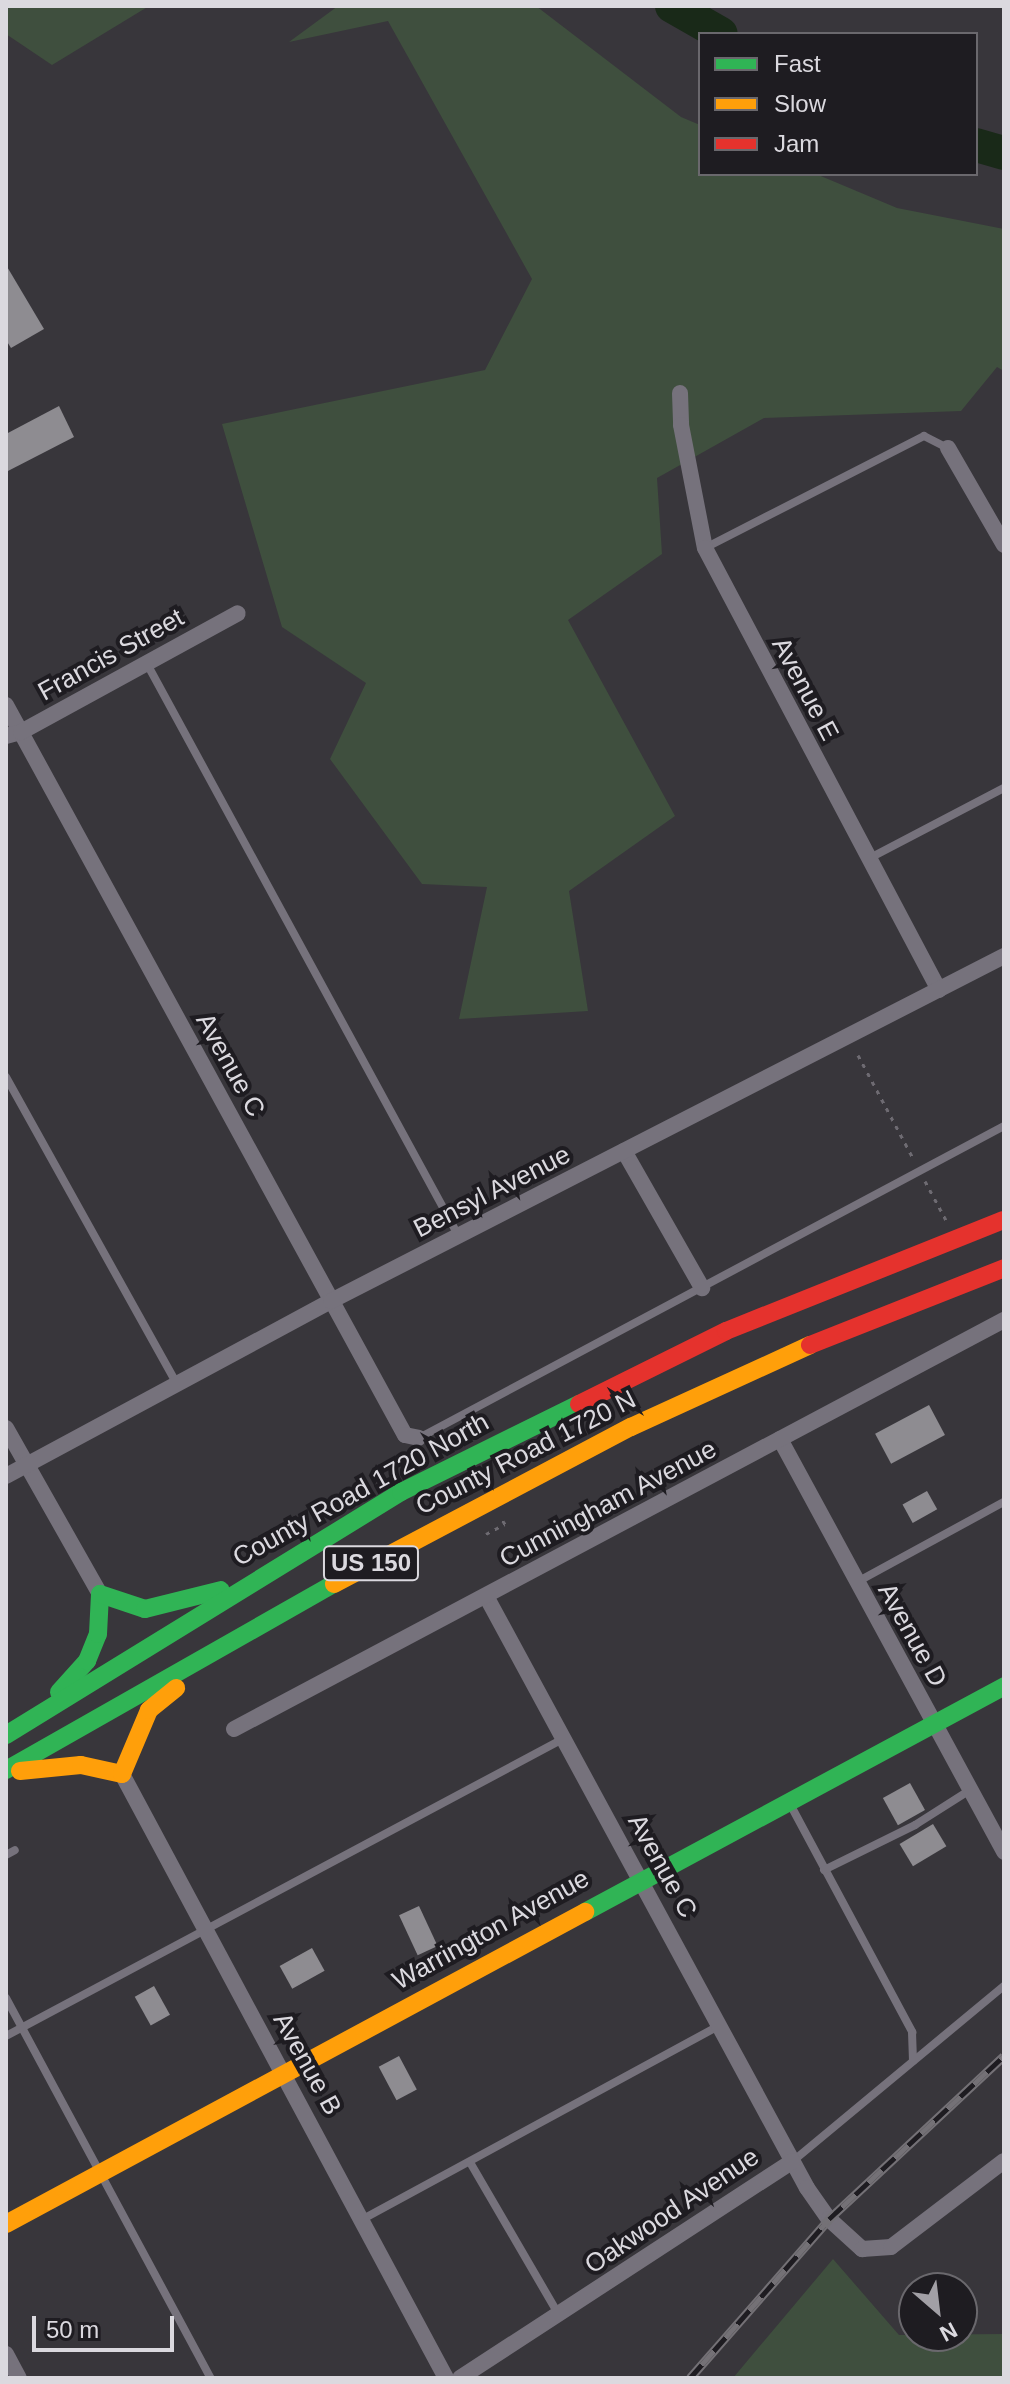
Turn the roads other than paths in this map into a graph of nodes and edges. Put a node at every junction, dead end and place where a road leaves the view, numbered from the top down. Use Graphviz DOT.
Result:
graph roads {
  1 [pos="680,393"];
  2 [pos="948,448"];
  3 [pos="1004,545"];
  4 [pos="705,548"];
  5 [pos="238,613"];
  6 [pos="146,662"];
  7 [pos="6,705"];
  8 [pos="14,734"];
  9 [pos="1004,788"];
  10 [pos="868,859"];
  11 [pos="1004,956"];
  12 [pos="939,990"];
  13 [pos="6,1077"];
  14 [pos="1004,1126"];
  15 [pos="624,1151"];
  16 [pos="1004,1220"];
  17 [pos="458,1236"];
  18 [pos="1004,1268"];
  19 [pos="702,1288"];
  20 [pos="331,1301"];
  21 [pos="1004,1320"];
  22 [pos="176,1383"];
  23 [pos="6,1428"];
  24 [pos="419,1438"];
  25 [pos="780,1439"];
  26 [pos="27,1466"];
  27 [pos="6,1476"];
  28 [pos="1004,1502"];
  29 [pos="251,1581"];
  30 [pos="856,1582"];
  31 [pos="100,1594"];
  32 [pos="486,1596"];
  33 [pos="238,1638"];
  34 [pos="1004,1686"];
  35 [pos="34,1718"];
  36 [pos="933,1723"];
  37 [pos="234,1729"];
  38 [pos="6,1735"];
  39 [pos="564,1738"];
  40 [pos="6,1772"];
  41 [pos="122,1774"];
  42 [pos="970,1790"];
  43 [pos="789,1801"];
  44 [pos="1004,1852"];
  45 [pos="824,1870"];
  46 [pos="642,1878"];
  47 [pos="207,1931"];
  48 [pos="1004,1986"];
  49 [pos="6,1998"];
  50 [pos="720,2025"];
  51 [pos="22,2028"];
  52 [pos="6,2036"];
  53 [pos="913,2061"];
  54 [pos="285,2072"];
  55 [pos="793,2161"];
  56 [pos="1004,2161"];
  57 [pos="471,2164"];
  58 [pos="99,2175"];
  59 [pos="363,2219"];
  60 [pos="6,2224"];
  61 [pos="559,2315"];
  62 [pos="6,2354"];
  63 [pos="19,2378"];
  64 [pos="211,2378"];
  65 [pos="446,2378"];
  66 [pos="460,2378"];
  1 -- 4 [label="street, Avenue E"];
  2 -- 3 [label="street"];
  2 -- 4 [label="lane"];
  4 -- 10 [label="street, Avenue E"];
  5 -- 6 [label="street, Francis Street"];
  6 -- 8 [label="street, Francis Street"];
  6 -- 17 [label="lane"];
  7 -- 8 [label="street, Avenue C"];
  8 -- 20 [label="street, Avenue C"];
  9 -- 10 [label="lane"];
  10 -- 12 [label="street, Avenue E"];
  11 -- 12 [label="street, Bensyl Avenue"];
  12 -- 15 [label="street, Bensyl Avenue"];
  13 -- 22 [label="lane"];
  14 -- 19 [label="lane"];
  15 -- 17 [label="street, Bensyl Avenue"];
  15 -- 19 [label="street"];
  16 -- 29 [label="main road, County Road 1720 North / US 150"];
  17 -- 20 [label="street, Bensyl Avenue"];
  18 -- 33 [label="main road, County Road 1720 N / US 150"];
  19 -- 24 [label="lane"];
  20 -- 22 [label="street, Bensyl Avenue"];
  20 -- 24 [label="street, Avenue C"];
  21 -- 25 [label="street, Cunningham Avenue"];
  22 -- 26 [label="street, Bensyl Avenue"];
  23 -- 26 [label="street"];
  25 -- 30 [label="street, Avenue D"];
  25 -- 32 [label="street, Cunningham Avenue"];
  26 -- 27 [label="street, Bensyl Avenue"];
  26 -- 31 [label="street"];
  28 -- 30 [label="lane"];
  29 -- 31 [label="main road"];
  29 -- 35 [label="main road, County Road 1720 North / US 150"];
  30 -- 36 [label="street, Avenue D"];
  31 -- 35 [label="main road"];
  32 -- 37 [label="street, Cunningham Avenue"];
  32 -- 39 [label="street, Avenue C"];
  33 -- 40 [label="main road, County Road 1720 N / US 150"];
  33 -- 41 [label="main road"];
  34 -- 36 [label="main road, Warrington Avenue"];
  35 -- 38 [label="main road, US 150"];
  36 -- 42 [label="street, Avenue D"];
  36 -- 43 [label="main road, Warrington Avenue"];
  39 -- 46 [label="street, Avenue C"];
  39 -- 47 [label="lane"];
  40 -- 41 [label="main road"];
  41 -- 47 [label="street, Avenue B"];
  42 -- 44 [label="street, Avenue D"];
  42 -- 45 [label="lane"];
  43 -- 45 [label="lane"];
  43 -- 46 [label="main road, Warrington Avenue"];
  45 -- 53 [label="lane"];
  46 -- 50 [label="street, Avenue C"];
  46 -- 54 [label="main road, Warrington Avenue"];
  47 -- 51 [label="lane"];
  47 -- 54 [label="street, Avenue B"];
  48 -- 53 [label="lane"];
  49 -- 51 [label="lane"];
  50 -- 55 [label="street, Avenue C"];
  50 -- 57 [label="lane"];
  51 -- 52 [label="lane"];
  51 -- 58 [label="lane"];
  53 -- 55 [label="lane"];
  54 -- 58 [label="main road, Warrington Avenue"];
  54 -- 59 [label="street, Avenue B"];
  55 -- 56 [label="street, Oakwood Avenue"];
  55 -- 61 [label="street, Oakwood Avenue"];
  57 -- 59 [label="lane"];
  57 -- 61 [label="lane"];
  58 -- 60 [label="main road, Warrington Avenue"];
  58 -- 64 [label="lane"];
  59 -- 65 [label="street, Avenue B"];
  61 -- 66 [label="street, Oakwood Avenue"];
  62 -- 63 [label="street"];
}
